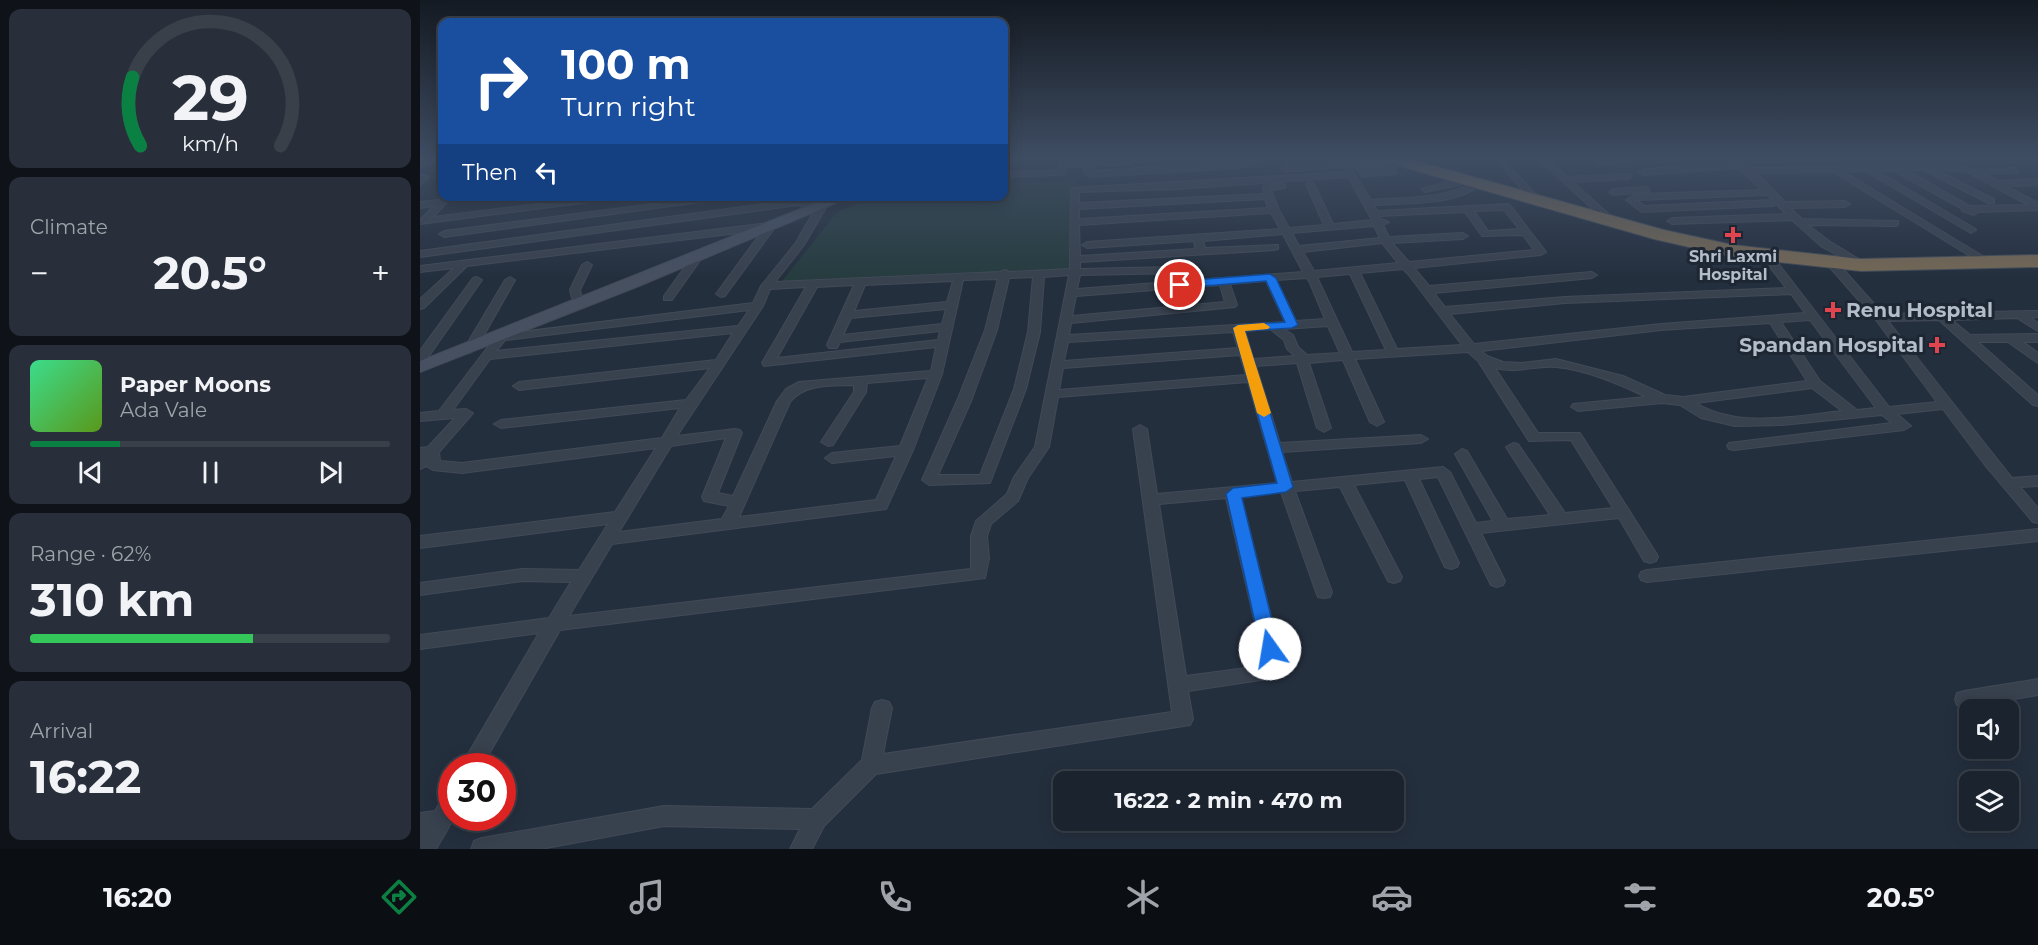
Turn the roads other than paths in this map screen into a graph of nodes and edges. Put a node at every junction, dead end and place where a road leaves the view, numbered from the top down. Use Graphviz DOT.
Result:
graph roads {
  1 [pos="1074,199"];
  2 [pos="1218,199"];
  3 [pos="1270,199"];
  4 [pos="1317,199"];
  5 [pos="1365,199"];
  6 [pos="1403,199"];
  7 [pos="1425,199"];
  8 [pos="1518,199"];
  9 [pos="1586,199"];
  10 [pos="1633,199"];
  11 [pos="1777,199"];
  12 [pos="1879,199"];
  13 [pos="1918,199"];
  14 [pos="1950,199"];
  15 [pos="1986,199"];
  16 [pos="1521,200"];
  17 [pos="2025,200"];
  18 [pos="2038,200"];
  19 [pos="438,201"];
  20 [pos="444,201"];
  21 [pos="594,201"];
  22 [pos="701,201"];
  23 [pos="835,201"];
  24 [pos="1991,201"];
  25 [pos="1772,203"];
  26 [pos="420,204"];
  27 [pos="1845,204"];
  28 [pos="1782,205"];
  29 [pos="1074,206"];
  30 [pos="819,208"];
  31 [pos="1370,208"];
  32 [pos="2038,208"];
  33 [pos="1467,209"];
  34 [pos="1936,209"];
  35 [pos="1274,210"];
  36 [pos="1971,210"];
  37 [pos="1452,218"];
  38 [pos="1797,220"];
  39 [pos="1611,221"];
  40 [pos="1672,221"];
  41 [pos="422,223"];
  42 [pos="1895,223"];
  43 [pos="1075,226"];
  44 [pos="1158,226"];
  45 [pos="1330,227"];
  46 [pos="774,228"];
  47 [pos="1971,230"];
  48 [pos="1286,231"];
  49 [pos="1526,232"];
  50 [pos="444,234"];
  51 [pos="1463,236"];
  52 [pos="1198,238"];
  53 [pos="1386,240"];
  54 [pos="1087,245"];
  55 [pos="1274,247"];
  56 [pos="1298,249"];
  57 [pos="1200,251"];
  58 [pos="420,254"];
  59 [pos="1766,255"];
  60 [pos="696,259"];
  61 [pos="2038,261"];
  62 [pos="1831,262"];
  63 [pos="1985,262"];
  64 [pos="464,264"];
  65 [pos="1405,264"];
  66 [pos="586,265"];
  67 [pos="1861,265"];
  68 [pos="1075,266"];
  69 [pos="420,269"];
  70 [pos="1178,270"];
  71 [pos="1354,271"];
  72 [pos="1005,273"];
  73 [pos="1039,273"];
  74 [pos="1311,274"];
  75 [pos="1592,275"];
  76 [pos="959,276"];
  77 [pos="1270,278"];
  78 [pos="477,280"];
  79 [pos="510,280"];
  80 [pos="861,281"];
  81 [pos="1224,281"];
  82 [pos="814,283"];
  83 [pos="766,286"];
  84 [pos="1426,290"];
  85 [pos="1794,291"];
  86 [pos="1071,293"];
  87 [pos="721,294"];
  88 [pos="668,298"];
  89 [pos="584,302"];
  90 [pos="952,304"];
  91 [pos="420,306"];
  92 [pos="757,306"];
  93 [pos="1443,311"];
  94 [pos="2019,314"];
  95 [pos="2038,314"];
  96 [pos="846,315"];
  97 [pos="1813,316"];
  98 [pos="1941,316"];
  99 [pos="1880,318"];
  100 [pos="1773,319"];
  101 [pos="1066,320"];
  102 [pos="1333,322"];
  103 [pos="1292,325"];
  104 [pos="1273,326"];
  105 [pos="947,327"];
  106 [pos="1238,328"];
  107 [pos="2038,328"];
  108 [pos="742,329"];
  109 [pos="501,338"];
  110 [pos="2038,338"];
  111 [pos="836,339"];
  112 [pos="1062,339"];
  113 [pos="1967,339"];
  114 [pos="2012,339"];
  115 [pos="943,343"];
  116 [pos="1471,348"];
  117 [pos="470,349"];
  118 [pos="1393,353"];
  119 [pos="488,356"];
  120 [pos="828,356"];
  121 [pos="1348,356"];
  122 [pos="1247,357"];
  123 [pos="1301,359"];
  124 [pos="1483,359"];
  125 [pos="2038,359"];
  126 [pos="420,360"];
  127 [pos="720,363"];
  128 [pos="1058,365"];
  129 [pos="420,367"];
  130 [pos="936,374"];
  131 [pos="1253,378"];
  132 [pos="861,381"];
  133 [pos="1815,384"];
  134 [pos="519,386"];
  135 [pos="1052,394"];
  136 [pos="1662,399"];
  137 [pos="1683,401"];
  138 [pos="2038,402"];
  139 [pos="690,403"];
  140 [pos="1947,405"];
  141 [pos="1578,407"];
  142 [pos="1887,412"];
  143 [pos="443,414"];
  144 [pos="1856,415"];
  145 [pos="420,417"];
  146 [pos="1377,422"];
  147 [pos="501,424"];
  148 [pos="1324,428"];
  149 [pos="1140,429"];
  150 [pos="1421,439"];
  151 [pos="668,440"];
  152 [pos="828,442"];
  153 [pos="1734,446"];
  154 [pos="1513,447"];
  155 [pos="1274,448"];
  156 [pos="906,450"];
  157 [pos="426,452"];
  158 [pos="1462,454"];
  159 [pos="832,458"];
  160 [pos="420,464"];
  161 [pos="1410,475"];
  162 [pos="2038,481"];
  163 [pos="1344,482"];
  164 [pos="2009,483"];
  165 [pos="1286,487"];
  166 [pos="1233,494"];
  167 [pos="1150,500"];
  168 [pos="738,502"];
  169 [pos="1623,512"];
  170 [pos="621,517"];
  171 [pos="2038,518"];
  172 [pos="1561,519"];
  173 [pos="728,524"];
  174 [pos="1503,525"];
  175 [pos="1471,529"];
  176 [pos="2038,535"];
  177 [pos="607,539"];
  178 [pos="420,542"];
  179 [pos="1650,557"];
  180 [pos="1451,563"];
  181 [pos="584,576"];
  182 [pos="1647,576"];
  183 [pos="1394,577"];
  184 [pos="1497,580"];
  185 [pos="420,589"];
  186 [pos="1324,592"];
  187 [pos="555,624"];
  188 [pos="420,642"];
  189 [pos="1178,686"];
  190 [pos="2038,687"];
  191 [pos="1964,699"];
  192 [pos="882,708"];
  193 [pos="479,753"];
  194 [pos="871,765"];
  195 [pos="816,819"];
  196 [pos="430,821"];
  197 [pos="424,849"];
  198 [pos="482,849"];
  199 [pos="801,849"];
  1 -- 29 [label="street"];
  2 -- 29 [label="street"];
  3 -- 35 [label="street"];
  4 -- 45 [label="street"];
  5 -- 31 [label="street"];
  6 -- 31 [label="street"];
  7 -- 31 [label="street"];
  8 -- 16 [label="highway"];
  9 -- 39 [label="street"];
  10 -- 25 [label="street"];
  11 -- 28 [label="street"];
  12 -- 63 [label="street"];
  13 -- 34 [label="street"];
  14 -- 36 [label="street"];
  15 -- 24 [label="street"];
  16 -- 33 [label="street"];
  16 -- 39 [label="highway"];
  16 -- 49 [label="street"];
  17 -- 18 [label="street"];
  17 -- 32 [label="street"];
  19 -- 26 [label="street"];
  20 -- 41 [label="street"];
  21 -- 41 [label="street"];
  22 -- 50 [label="street"];
  23 -- 30 [label="street"];
  27 -- 28 [label="street"];
  28 -- 38 [label="street"];
  29 -- 43 [label="street"];
  30 -- 46 [label="street"];
  30 -- 58 [label="street"];
  30 -- 83 [label="street"];
  31 -- 33 [label="street"];
  31 -- 37 [label="street"];
  31 -- 45 [label="street"];
  31 -- 53 [label="street"];
  32 -- 36 [label="street"];
  33 -- 49 [label="street"];
  34 -- 36 [label="street"];
  34 -- 47 [label="street"];
  35 -- 43 [label="street"];
  35 -- 48 [label="street"];
  38 -- 40 [label="street"];
  38 -- 42 [label="street"];
  38 -- 67 [label="street"];
  39 -- 59 [label="highway"];
  43 -- 44 [label="street"];
  43 -- 68 [label="street"];
  45 -- 48 [label="street"];
  46 -- 60 [label="street"];
  46 -- 64 [label="street"];
  46 -- 87 [label="street"];
  48 -- 52 [label="street"];
  48 -- 56 [label="street"];
  49 -- 65 [label="street"];
  51 -- 53 [label="street"];
  52 -- 54 [label="street"];
  52 -- 57 [label="street"];
  53 -- 56 [label="street"];
  53 -- 65 [label="street"];
  55 -- 57 [label="street"];
  56 -- 74 [label="street"];
  57 -- 68 [label="street"];
  59 -- 62 [label="highway"];
  59 -- 85 [label="street"];
  60 -- 88 [label="street"];
  60 -- 89 [label="street"];
  61 -- 63 [label="highway"];
  62 -- 67 [label="highway"];
  62 -- 99 [label="street"];
  63 -- 67 [label="highway"];
  64 -- 69 [label="street"];
  64 -- 91 [label="street"];
  65 -- 71 [label="street"];
  65 -- 84 [label="street"];
  66 -- 89 [label="street"];
  68 -- 70 [label="street"];
  68 -- 73 [label="street"];
  68 -- 86 [label="street"];
  71 -- 74 [label="street"];
  71 -- 118 [label="street"];
  72 -- 73 [label="street"];
  72 -- 73 [label="street"];
  72 -- 76 [label="street"];
  74 -- 77 [label="street"];
  74 -- 102 [label="street"];
  75 -- 84 [label="street"];
  76 -- 80 [label="street"];
  76 -- 90 [label="street"];
  77 -- 81 [label="street"];
  77 -- 103 [label="street"];
  78 -- 126 [label="street"];
  79 -- 117 [label="street"];
  80 -- 82 [label="street"];
  80 -- 96 [label="street"];
  81 -- 86 [label="street"];
  81 -- 101 [label="street"];
  82 -- 83 [label="street"];
  82 -- 120 [label="street"];
  83 -- 92 [label="street"];
  84 -- 93 [label="street"];
  85 -- 93 [label="street"];
  85 -- 97 [label="street"];
  86 -- 101 [label="street"];
  89 -- 109 [label="street"];
  90 -- 96 [label="street"];
  90 -- 105 [label="street"];
  92 -- 108 [label="street"];
  92 -- 109 [label="street"];
  93 -- 116 [label="street"];
  94 -- 95 [label="street"];
  94 -- 98 [label="street"];
  94 -- 107 [label="street"];
  96 -- 111 [label="street"];
  97 -- 100 [label="street"];
  97 -- 142 [label="street"];
  98 -- 99 [label="street"];
  98 -- 113 [label="street"];
  99 -- 140 [label="street"];
  100 -- 116 [label="street"];
  100 -- 133 [label="street"];
  101 -- 112 [label="street"];
  102 -- 103 [label="street"];
  102 -- 121 [label="street"];
  103 -- 104 [label="street"];
  104 -- 106 [label="street"];
  104 -- 123 [label="street"];
  105 -- 111 [label="street"];
  105 -- 115 [label="street"];
  106 -- 112 [label="street"];
  106 -- 122 [label="street"];
  108 -- 119 [label="street"];
  108 -- 127 [label="street"];
  109 -- 117 [label="street"];
  109 -- 119 [label="street"];
  110 -- 114 [label="street"];
  111 -- 120 [label="street"];
  112 -- 128 [label="street"];
  113 -- 114 [label="street"];
  113 -- 138 [label="street"];
  114 -- 125 [label="street"];
  115 -- 120 [label="street"];
  115 -- 130 [label="street"];
  116 -- 118 [label="street"];
  116 -- 124 [label="street"];
  117 -- 129 [label="street"];
  118 -- 121 [label="street"];
  119 -- 143 [label="street"];
  121 -- 123 [label="street"];
  121 -- 146 [label="street"];
  122 -- 123 [label="street"];
  122 -- 128 [label="street"];
  122 -- 131 [label="street"];
  123 -- 148 [label="street"];
  124 -- 136 [label="street"];
  124 -- 169 [label="street"];
  127 -- 134 [label="street"];
  127 -- 139 [label="street"];
  128 -- 135 [label="street"];
  130 -- 132 [label="street"];
  130 -- 156 [label="street"];
  131 -- 135 [label="street"];
  131 -- 155 [label="street"];
  132 -- 152 [label="street"];
  132 -- 168 [label="street"];
  133 -- 137 [label="street"];
  133 -- 144 [label="street"];
  135 -- 187 [label="street"];
  136 -- 137 [label="street"];
  136 -- 141 [label="street"];
  137 -- 144 [label="street"];
  139 -- 147 [label="street"];
  139 -- 151 [label="street"];
  140 -- 142 [label="street"];
  140 -- 164 [label="street"];
  142 -- 144 [label="street"];
  142 -- 153 [label="street"];
  143 -- 145 [label="street"];
  143 -- 157 [label="street"];
  149 -- 167 [label="street"];
  150 -- 155 [label="street"];
  151 -- 157 [label="street"];
  151 -- 168 [label="street"];
  151 -- 170 [label="street"];
  154 -- 172 [label="street"];
  155 -- 165 [label="street"];
  156 -- 159 [label="street"];
  156 -- 173 [label="street"];
  157 -- 160 [label="street"];
  158 -- 174 [label="street"];
  161 -- 163 [label="street"];
  161 -- 175 [label="street"];
  161 -- 180 [label="street"];
  162 -- 164 [label="street"];
  163 -- 165 [label="street"];
  163 -- 183 [label="street"];
  164 -- 171 [label="street"];
  165 -- 166 [label="street"];
  165 -- 186 [label="street"];
  166 -- 167 [label="street"];
  166 -- 189 [label="street"];
  167 -- 189 [label="street"];
  168 -- 173 [label="street"];
  169 -- 172 [label="street"];
  169 -- 179 [label="street"];
  170 -- 177 [label="street"];
  170 -- 178 [label="street"];
  172 -- 174 [label="street"];
  173 -- 177 [label="street"];
  174 -- 175 [label="street"];
  175 -- 184 [label="street"];
  176 -- 182 [label="street"];
  177 -- 181 [label="street"];
  181 -- 185 [label="street"];
  181 -- 187 [label="street"];
  187 -- 188 [label="street"];
  187 -- 193 [label="street"];
  189 -- 194 [label="street"];
  190 -- 191 [label="street"];
  192 -- 194 [label="street"];
  194 -- 195 [label="street"];
  195 -- 198 [label="street"];
  195 -- 199 [label="street"];
  196 -- 197 [label="street"];
}
